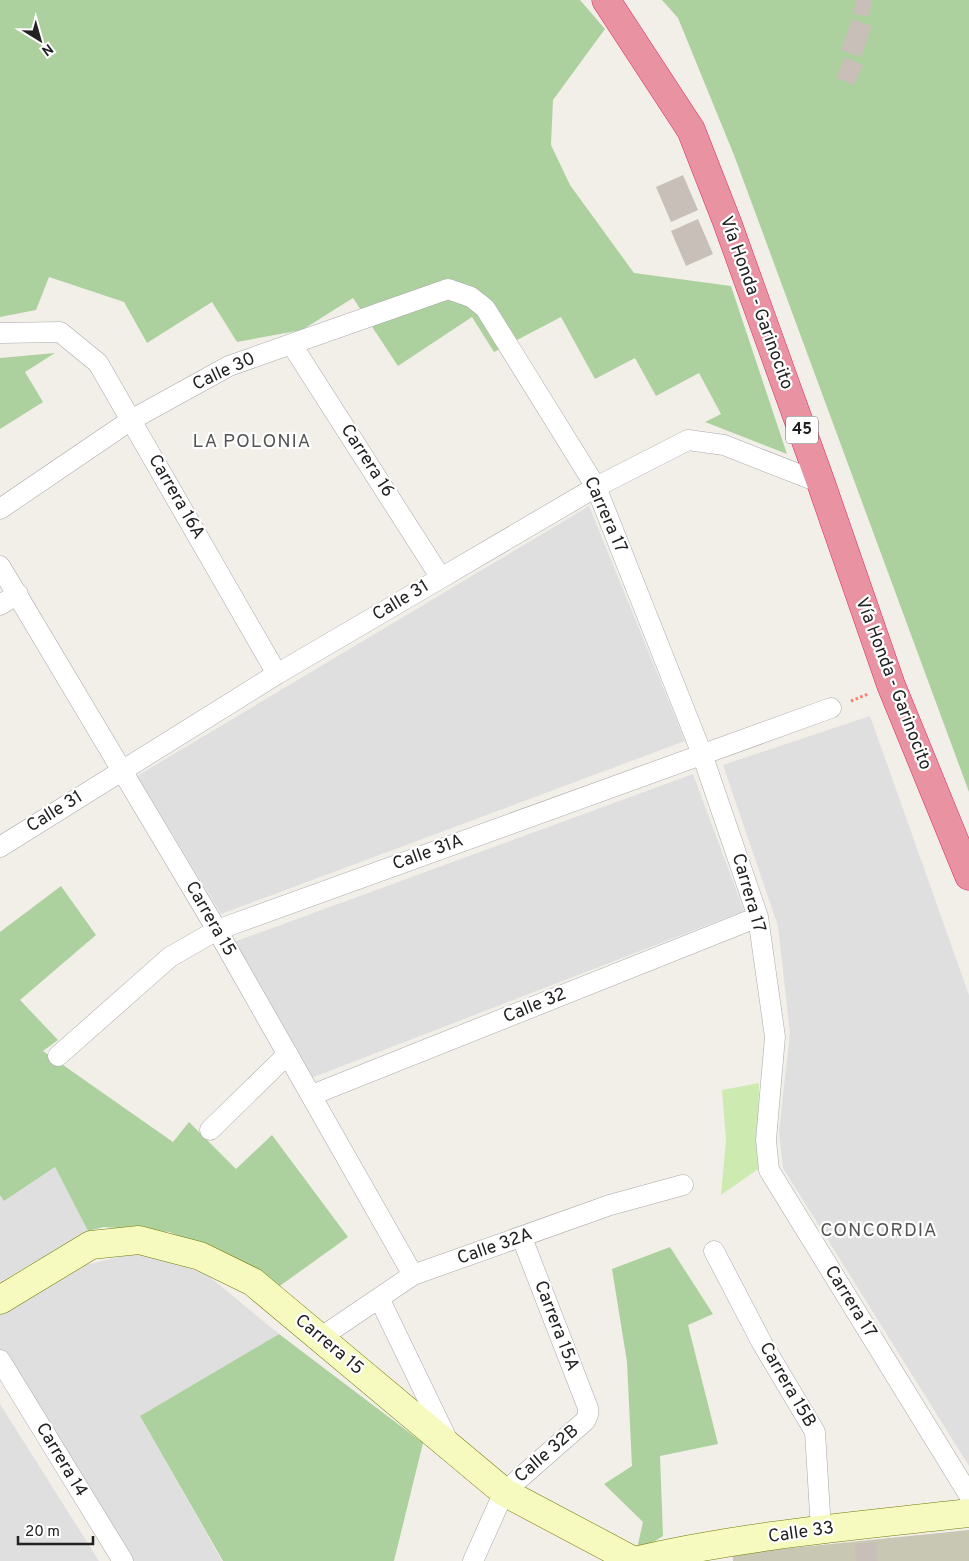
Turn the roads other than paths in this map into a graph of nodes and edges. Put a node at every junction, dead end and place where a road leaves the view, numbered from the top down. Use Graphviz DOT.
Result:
graph roads {
  1 [pos="606,0"];
  2 [pos="471,297"];
  3 [pos="0,334"];
  4 [pos="292,345"];
  5 [pos="131,420"];
  6 [pos="821,483"];
  7 [pos="596,487"];
  8 [pos="0,509"];
  9 [pos="0,566"];
  10 [pos="441,578"];
  11 [pos="18,594"];
  12 [pos="0,605"];
  13 [pos="278,674"];
  14 [pos="831,708"];
  15 [pos="702,754"];
  16 [pos="122,770"];
  17 [pos="0,847"];
  18 [pos="969,876"];
  19 [pos="758,917"];
  20 [pos="217,930"];
  21 [pos="288,1054"];
  22 [pos="58,1056"];
  23 [pos="312,1094"];
  24 [pos="210,1130"];
  25 [pos="683,1185"];
  26 [pos="522,1238"];
  27 [pos="714,1251"];
  28 [pos="413,1276"];
  29 [pos="379,1298"];
  30 [pos="0,1300"];
  31 [pos="320,1338"];
  32 [pos="0,1360"];
  33 [pos="588,1415"];
  34 [pos="452,1449"];
  35 [pos="504,1492"];
  36 [pos="969,1495"];
  37 [pos="969,1513"];
  38 [pos="821,1530"];
  39 [pos="123,1561"];
  40 [pos="473,1561"];
  41 [pos="634,1561"];
  1 -- 6 [label="highway, Vía Honda - Garinocito / 45"];
  2 -- 4 [label="street, Calle 30"];
  2 -- 7 [label="street, Carrera 17"];
  3 -- 5 [label="street, Carrera 16A"];
  4 -- 5 [label="street, Calle 30"];
  4 -- 10 [label="street, Carrera 16"];
  5 -- 8 [label="street, Calle 30"];
  5 -- 13 [label="street, Carrera 16A"];
  6 -- 7 [label="street, Calle 31"];
  6 -- 18 [label="highway, Vía Honda - Garinocito / 45"];
  7 -- 10 [label="street, Calle 31"];
  7 -- 15 [label="street, Carrera 17"];
  9 -- 11 [label="street, Carrera 15"];
  10 -- 13 [label="street, Calle 31"];
  11 -- 12 [label="street"];
  11 -- 16 [label="street, Carrera 15"];
  13 -- 16 [label="street, Calle 31"];
  14 -- 15 [label="street, Calle 31A"];
  15 -- 19 [label="street, Carrera 17"];
  15 -- 20 [label="street, Calle 31A"];
  16 -- 17 [label="street, Calle 31"];
  16 -- 20 [label="street, Carrera 15"];
  19 -- 23 [label="street, Calle 32"];
  19 -- 36 [label="street, Carrera 17"];
  20 -- 21 [label="street, Carrera 15"];
  20 -- 22 [label="street, Calle 31A"];
  21 -- 23 [label="street, Carrera 15"];
  21 -- 24 [label="street"];
  23 -- 28 [label="street, Carrera 15"];
  25 -- 26 [label="street, Calle 32A"];
  26 -- 28 [label="street, Calle 32A"];
  26 -- 33 [label="street, Carrera 15A"];
  27 -- 38 [label="street, Carrera 15B"];
  28 -- 29 [label="street, Calle 32A"];
  29 -- 31 [label="street, Calle 32A"];
  29 -- 34 [label="street"];
  30 -- 31 [label="street, Carrera 15"];
  31 -- 34 [label="street, Carrera 15"];
  32 -- 39 [label="street, Carrera 14"];
  33 -- 35 [label="street, Calle 32B"];
  34 -- 35 [label="street, Carrera 15"];
  35 -- 40 [label="street"];
  35 -- 41 [label="street, Carrera 15"];
  37 -- 38 [label="street, Calle 33"];
  38 -- 41 [label="street, Calle 33"];
}
